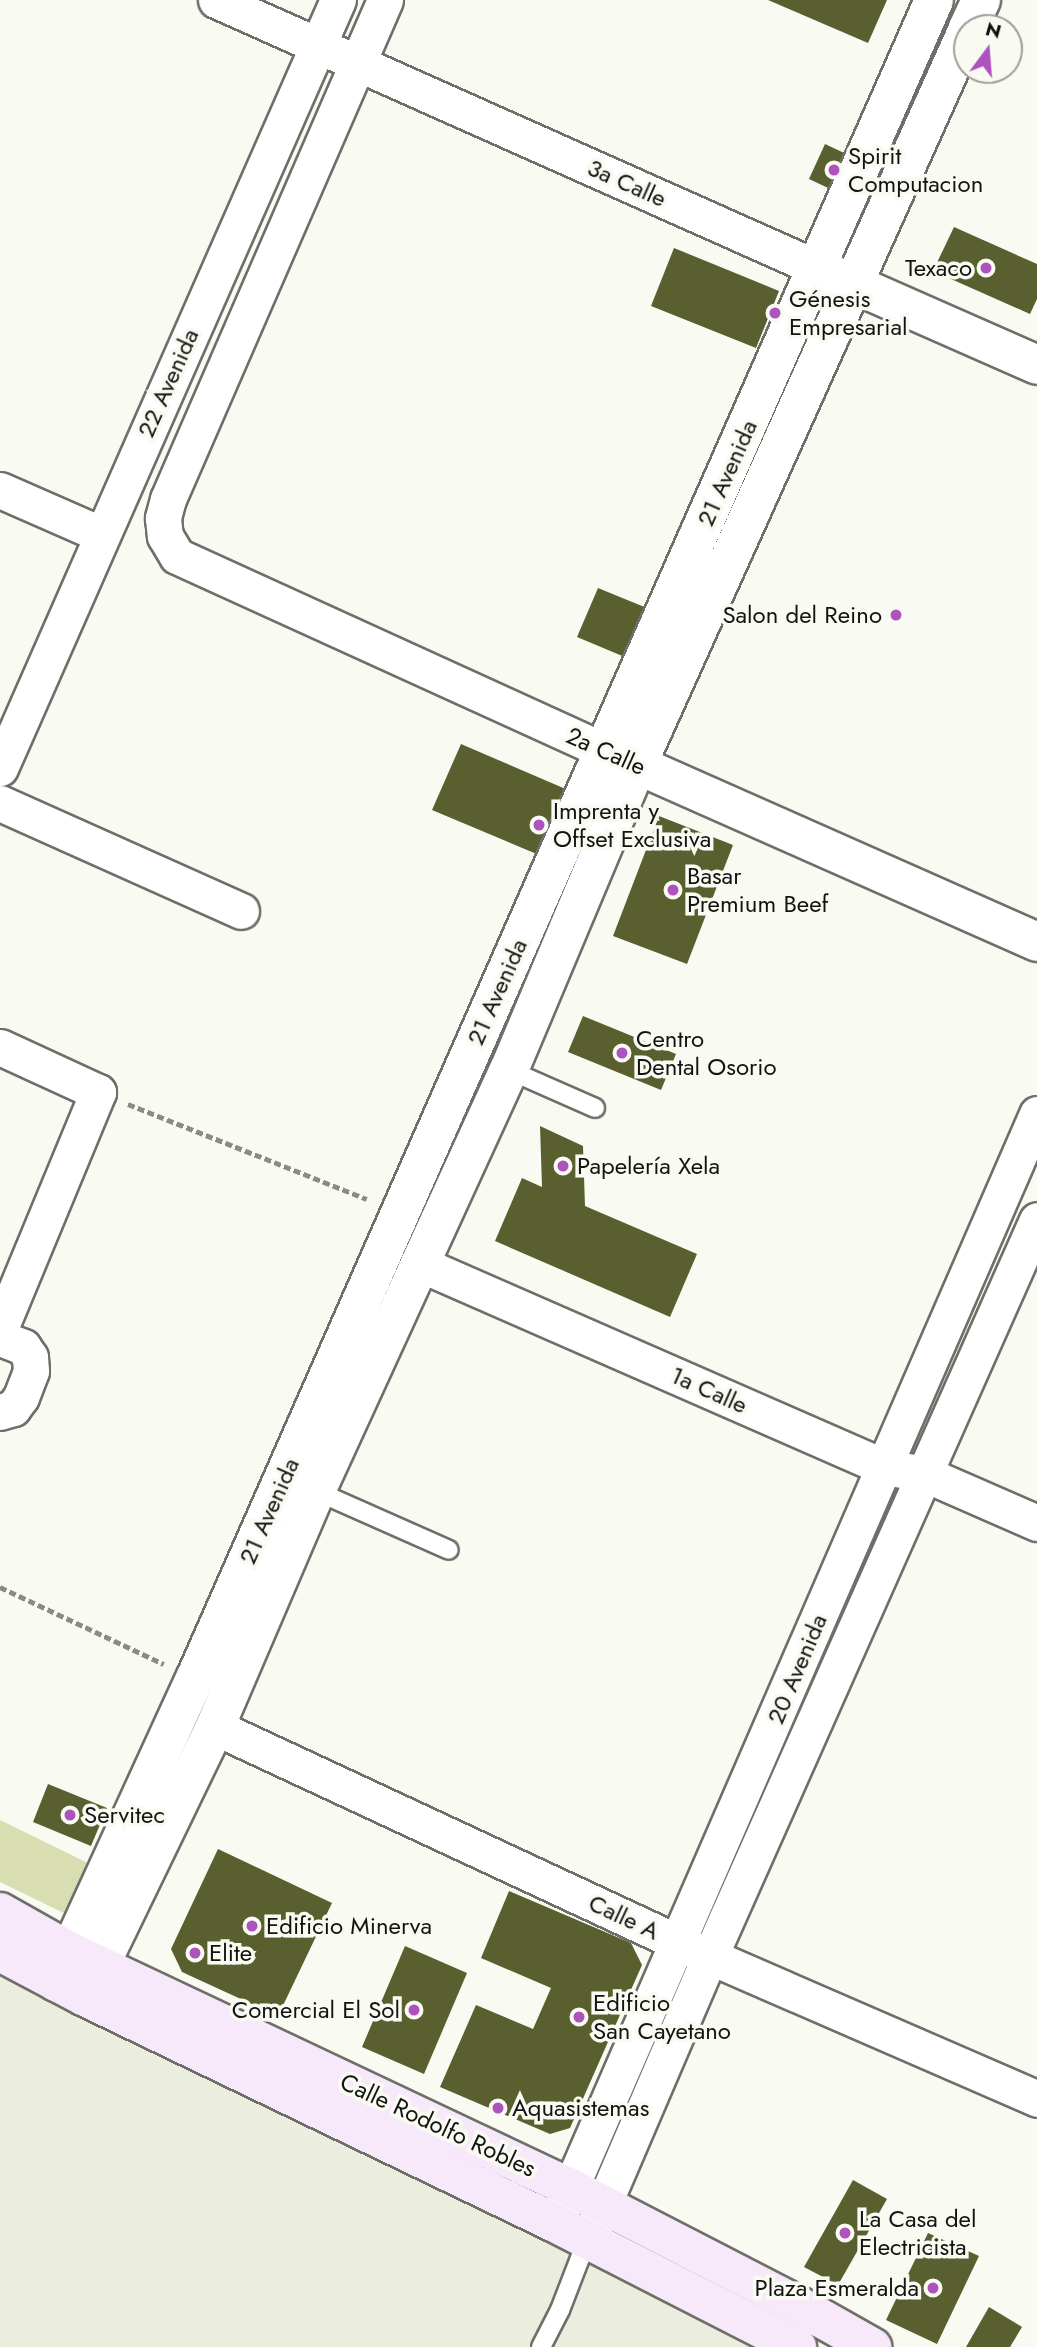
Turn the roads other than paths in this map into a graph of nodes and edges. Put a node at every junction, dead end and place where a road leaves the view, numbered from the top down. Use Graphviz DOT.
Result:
graph roads {
  1 [pos="216,0"];
  2 [pos="338,0"];
  3 [pos="385,0"];
  4 [pos="934,0"];
  5 [pos="318,45"];
  6 [pos="358,62"];
  7 [pos="953,63"];
  8 [pos="817,268"];
  9 [pos="855,285"];
  10 [pos="1037,365"];
  11 [pos="0,490"];
  12 [pos="100,534"];
  13 [pos="177,556"];
  14 [pos="621,758"];
  15 [pos="0,768"];
  16 [pos="0,803"];
  17 [pos="241,911"];
  18 [pos="1037,942"];
  19 [pos="0,1047"];
  20 [pos="509,1070"];
  21 [pos="595,1108"];
  22 [pos="1037,1114"];
  23 [pos="1037,1220"];
  24 [pos="384,1247"];
  25 [pos="418,1263"];
  26 [pos="0,1329"];
  27 [pos="0,1338"];
  28 [pos="0,1412"];
  29 [pos="884,1466"];
  30 [pos="925,1474"];
  31 [pos="316,1491"];
  32 [pos="1037,1523"];
  33 [pos="449,1550"];
  34 [pos="215,1727"];
  35 [pos="0,1912"];
  36 [pos="695,1949"];
  37 [pos="0,1952"];
  38 [pos="78,1974"];
  39 [pos="1037,2099"];
  40 [pos="587,2196"];
  41 [pos="571,2232"];
  42 [pos="830,2336"];
  43 [pos="541,2347"];
  44 [pos="797,2347"];
  45 [pos="872,2347"];
  1 -- 5 [label="street, 3a Calle"];
  2 -- 5 [label="street, 22 Avenida"];
  3 -- 6 [label="street, 22 Avenida"];
  4 -- 8 [label="street, 21 Avenida"];
  5 -- 6 [label="street, 3a Calle"];
  5 -- 12 [label="street, 22 Avenida"];
  6 -- 8 [label="street, 3a Calle"];
  6 -- 13 [label="street, 22 Avenida"];
  7 -- 9 [label="street, 21 Avenida"];
  8 -- 9 [label="street, 3a Calle"];
  8 -- 14 [label="street, 21 Avenida"];
  9 -- 10 [label="street, 3a Calle"];
  9 -- 14 [label="street, 21 Avenida"];
  11 -- 12 [label="street"];
  12 -- 15 [label="street, 22 Avenida"];
  13 -- 14 [label="street, 2a Calle"];
  14 -- 18 [label="street, 2a Calle"];
  14 -- 20 [label="street, 21 Avenida"];
  14 -- 24 [label="street, 21 Avenida"];
  16 -- 17 [label="street"];
  19 -- 26 [label="street"];
  20 -- 21 [label="lane"];
  20 -- 25 [label="street, 21 Avenida"];
  22 -- 29 [label="street, 20 Avenida"];
  23 -- 30 [label="street, 20 Avenida"];
  24 -- 25 [label="street, 1a Calle"];
  24 -- 38 [label="street, 21 Avenida"];
  25 -- 29 [label="street, 1a Calle"];
  25 -- 31 [label="street, 21 Avenida"];
  27 -- 28 [label="street"];
  29 -- 30 [label="street, 1a Calle"];
  29 -- 36 [label="street, 20 Avenida"];
  30 -- 32 [label="street, 1a Calle"];
  30 -- 36 [label="street, 20 Avenida"];
  31 -- 33 [label="lane"];
  31 -- 34 [label="street, 21 Avenida"];
  34 -- 36 [label="street, Calle A"];
  34 -- 38 [label="street, 21 Avenida"];
  35 -- 38 [label="main road, Calle Rodolfo Robles"];
  36 -- 39 [label="street, Calle A"];
  36 -- 40 [label="street, 20 Avenida"];
  37 -- 38 [label="main road, Calle Rodolfo Robles"];
  38 -- 40 [label="main road, Calle Rodolfo Robles"];
  38 -- 41 [label="main road, Calle Rodolfo Robles"];
  40 -- 41 [label="street, 20 Avenida"];
  40 -- 42 [label="main road, Calle Rodolfo Robles"];
  41 -- 43 [label="lane"];
  41 -- 44 [label="main road, Calle Rodolfo Robles"];
  42 -- 45 [label="main road, Calle Rodolfo Robles"];
}
